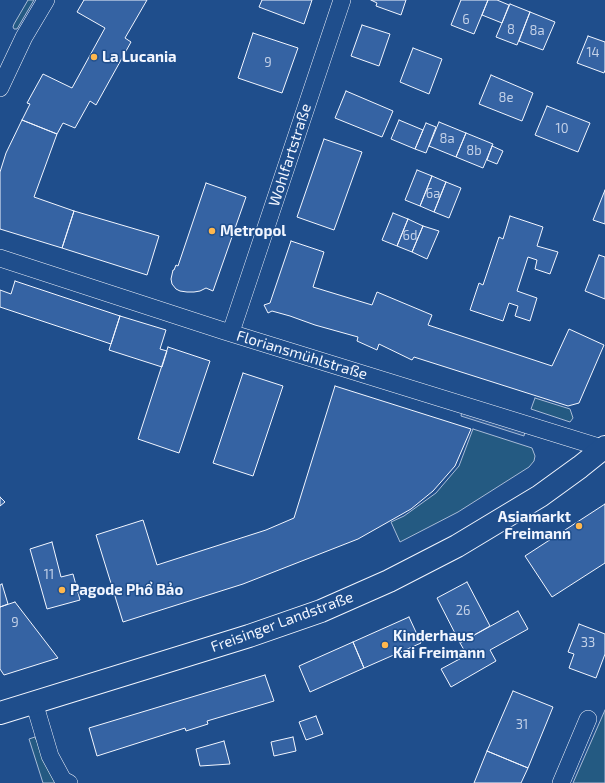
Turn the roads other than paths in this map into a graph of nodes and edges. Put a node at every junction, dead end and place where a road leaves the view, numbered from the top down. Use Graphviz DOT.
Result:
graph roads {
  1 [pos="46,0"];
  2 [pos="342,0"];
  3 [pos="0,88"];
  4 [pos="0,258"];
  5 [pos="231,332"];
  6 [pos="605,448"];
  7 [pos="34,702"];
  8 [pos="0,713"];
  9 [pos="588,719"];
  10 [pos="68,783"];
  11 [pos="561,783"];
  1 -- 3 [label="street"];
  2 -- 5 [label="street, Wohlfartstraße"];
  4 -- 5 [label="street, Floriansmühlstraße"];
  5 -- 6 [label="street, Floriansmühlstraße"];
  6 -- 7 [label="main road, Freisinger Landstraße"];
  7 -- 8 [label="main road, Freisinger Landstraße"];
  7 -- 10 [label="street"];
  9 -- 11 [label="street"];
}
